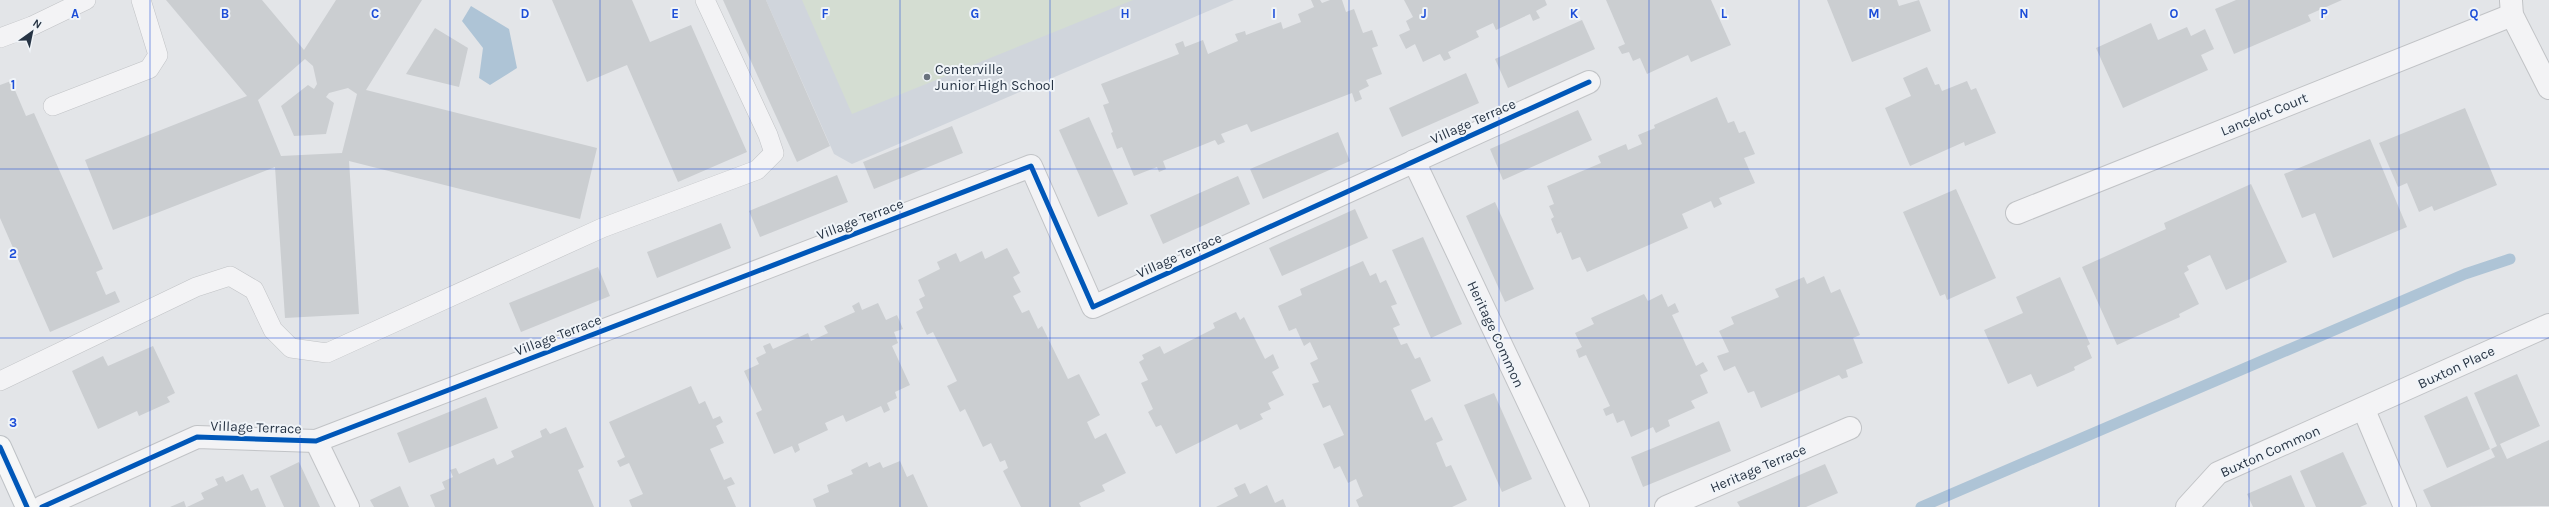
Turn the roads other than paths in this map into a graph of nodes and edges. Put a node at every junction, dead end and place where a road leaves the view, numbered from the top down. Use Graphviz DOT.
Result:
graph roads {
  1 [pos="86,0"];
  2 [pos="141,0"];
  3 [pos="706,0"];
  4 [pos="2511,7"];
  5 [pos="0,38"];
  6 [pos="1589,82"];
  7 [pos="2549,88"];
  8 [pos="53,106"];
  9 [pos="1414,161"];
  10 [pos="2017,213"];
  11 [pos="2549,325"];
  12 [pos="0,381"];
  13 [pos="2364,410"];
  14 [pos="1850,428"];
  15 [pos="316,441"];
  16 [pos="0,447"];
  17 [pos="27,507"];
  18 [pos="42,507"];
  19 [pos="348,507"];
  20 [pos="1578,507"];
  21 [pos="1666,507"];
  22 [pos="2187,507"];
  23 [pos="2405,507"];
  1 -- 5 [label="lane"];
  2 -- 8 [label="lane"];
  3 -- 12 [label="lane"];
  4 -- 7 [label="street"];
  4 -- 10 [label="street, Lancelot Court"];
  6 -- 9 [label="street, Village Terrace"];
  9 -- 15 [label="street, Village Terrace"];
  9 -- 20 [label="street, Heritage Common"];
  11 -- 13 [label="street, Buxton Place"];
  13 -- 22 [label="street, Buxton Common"];
  13 -- 23 [label="street"];
  14 -- 21 [label="street, Heritage Terrace"];
  15 -- 18 [label="street, Village Terrace"];
  15 -- 19 [label="street"];
  16 -- 17 [label="main road"];
}
